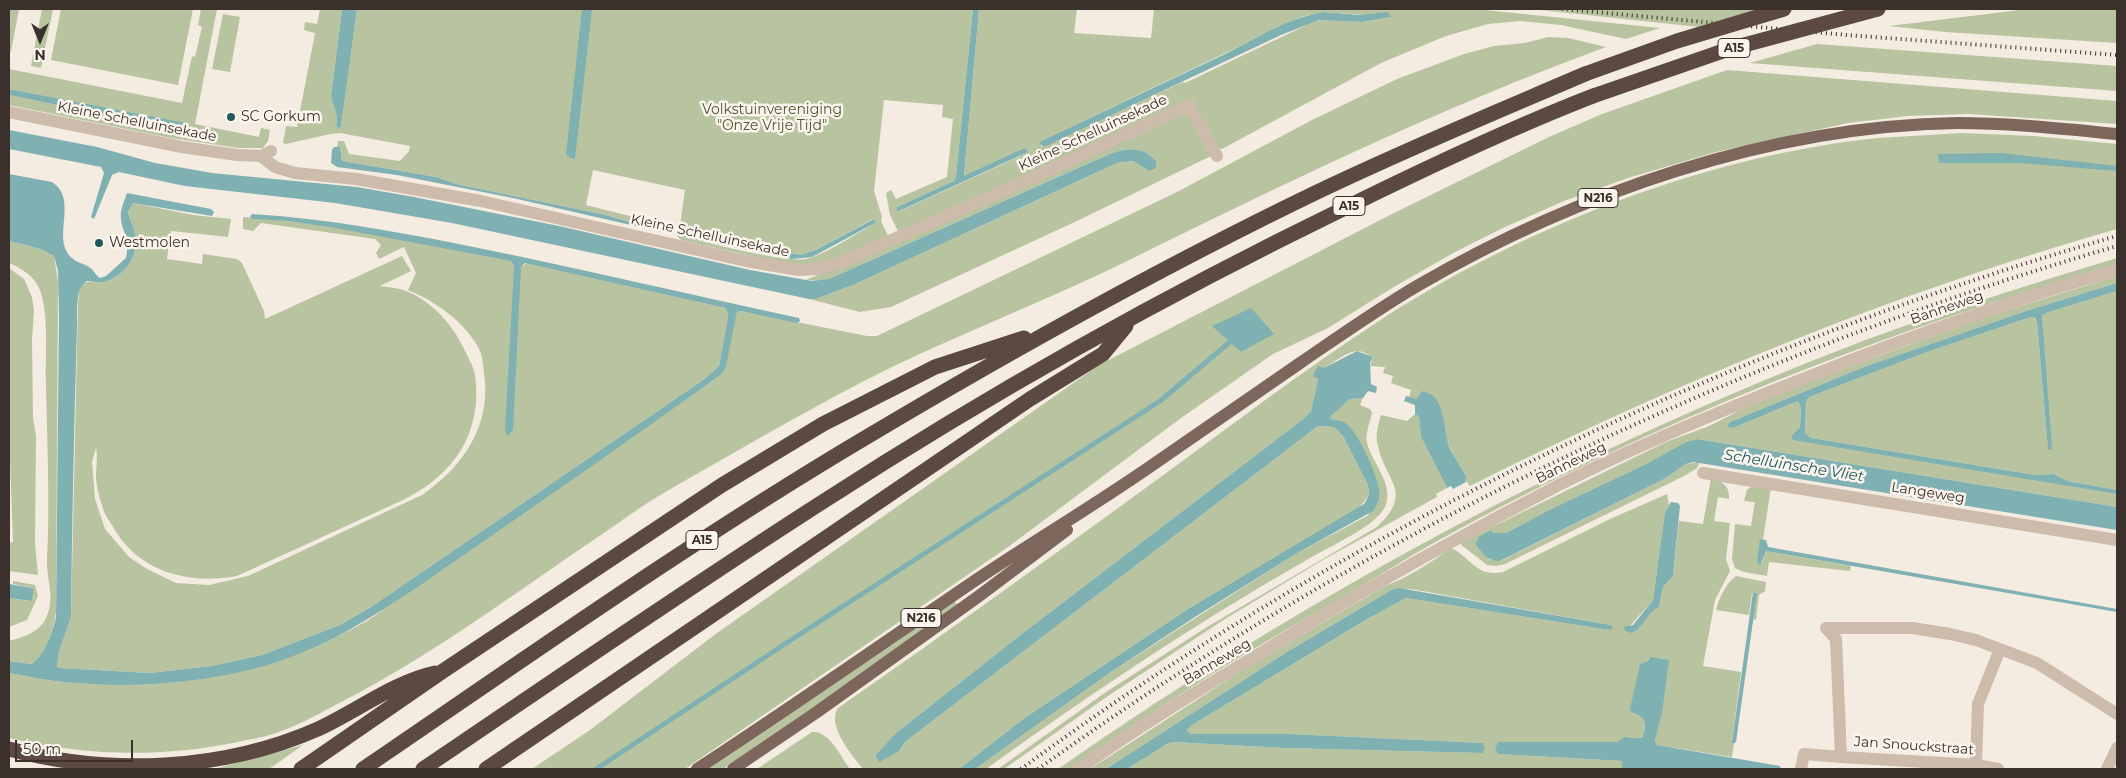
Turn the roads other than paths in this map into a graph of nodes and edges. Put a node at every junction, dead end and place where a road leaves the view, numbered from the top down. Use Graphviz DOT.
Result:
graph roads {
  1 [pos="1784,9"];
  2 [pos="1878,9"];
  3 [pos="9,112"];
  4 [pos="2117,134"];
  5 [pos="1217,156"];
  6 [pos="2117,270"];
  7 [pos="1132,319"];
  8 [pos="1052,330"];
  9 [pos="1146,470"];
  10 [pos="1703,473"];
  11 [pos="2117,540"];
  12 [pos="2000,649"];
  13 [pos="443,671"];
  14 [pos="2117,714"];
  15 [pos="2117,748"];
  16 [pos="9,749"];
  17 [pos="1841,757"];
  18 [pos="1976,765"];
  19 [pos="301,769"];
  20 [pos="363,769"];
  21 [pos="423,769"];
  22 [pos="486,769"];
  23 [pos="698,769"];
  24 [pos="733,769"];
  25 [pos="1079,769"];
  26 [pos="1801,769"];
  27 [pos="1998,769"];
  28 [pos="2106,769"];
  1 -- 8 [label="highway, A15, bridge"];
  2 -- 7 [label="highway, A15, bridge"];
  3 -- 5 [label="street, Kleine Schelluinsekade"];
  4 -- 9 [label="main road, N216"];
  6 -- 25 [label="street, Banneweg"];
  7 -- 21 [label="highway, A15"];
  7 -- 22 [label="highway, A15"];
  8 -- 13 [label="highway, A15"];
  8 -- 20 [label="highway, A15"];
  9 -- 23 [label="main road, N216"];
  9 -- 24 [label="main road, N216"];
  10 -- 11 [label="street, Langeweg"];
  12 -- 14 [label="street"];
  12 -- 17 [label="street, Jan Snouckstraat"];
  12 -- 18 [label="street"];
  13 -- 16 [label="highway, A15"];
  13 -- 19 [label="highway, A15"];
  15 -- 28 [label="street"];
  17 -- 18 [label="street, Jan Snouckstraat"];
  17 -- 26 [label="street"];
  18 -- 27 [label="street, Jan Snouckstraat"];
}
